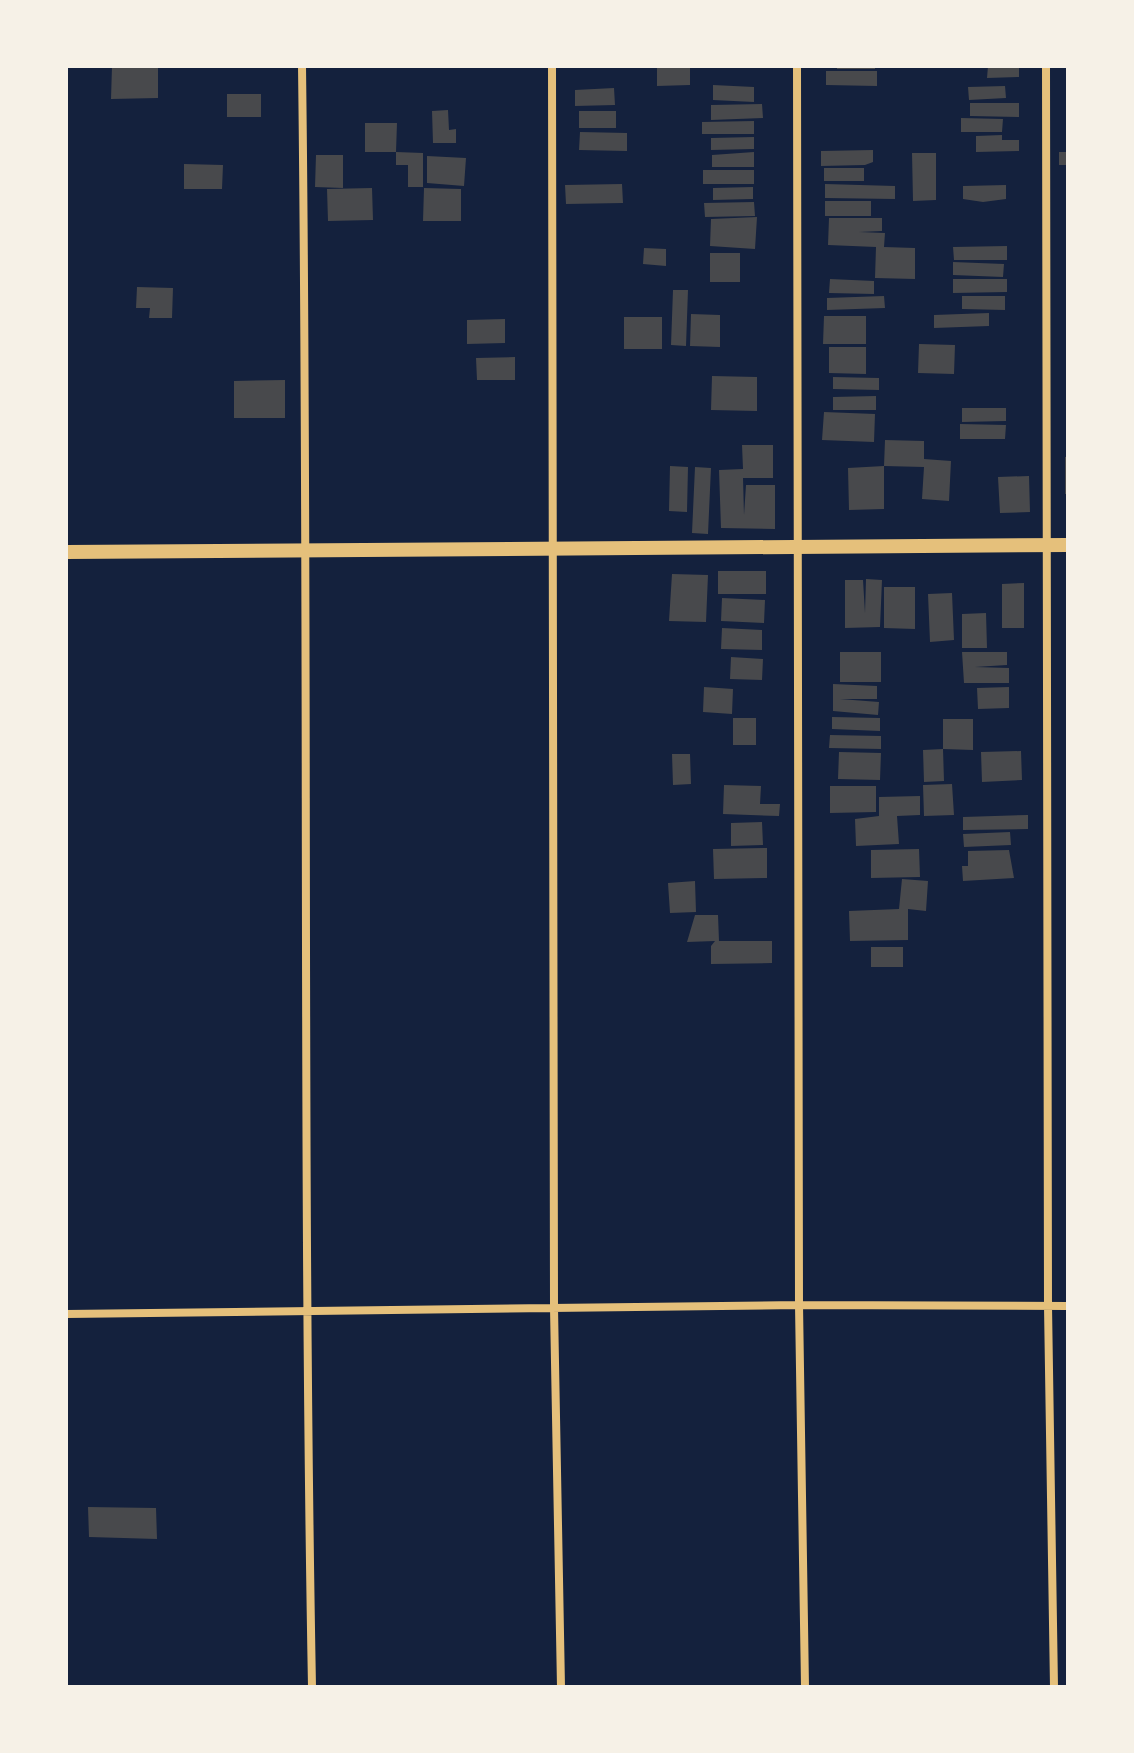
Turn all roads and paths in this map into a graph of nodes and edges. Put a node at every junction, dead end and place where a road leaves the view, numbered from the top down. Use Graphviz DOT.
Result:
graph roads {
  1 [pos="302,66"];
  2 [pos="552,66"];
  3 [pos="797,66"];
  4 [pos="1046,66"];
  5 [pos="1049,543"];
  6 [pos="1068,545"];
  7 [pos="799,546"];
  8 [pos="306,549"];
  9 [pos="554,551"];
  10 [pos="66,552"];
  11 [pos="799,1305"];
  12 [pos="1048,1306"];
  13 [pos="1068,1306"];
  14 [pos="554,1308"];
  15 [pos="305,1313"];
  16 [pos="66,1314"];
  17 [pos="312,1687"];
  18 [pos="561,1687"];
  19 [pos="805,1687"];
  20 [pos="1054,1687"];
  1 -- 8 [label="street"];
  2 -- 9 [label="street"];
  3 -- 7 [label="street"];
  4 -- 5 [label="street"];
  5 -- 6 [label="street"];
  5 -- 7 [label="street"];
  5 -- 12 [label="street"];
  7 -- 9 [label="street"];
  7 -- 11 [label="street"];
  8 -- 9 [label="street"];
  8 -- 10 [label="street"];
  8 -- 15 [label="street"];
  9 -- 14 [label="street"];
  11 -- 12 [label="street"];
  11 -- 14 [label="street"];
  11 -- 19 [label="street"];
  12 -- 13 [label="street"];
  12 -- 20 [label="street"];
  14 -- 15 [label="street"];
  14 -- 18 [label="street"];
  15 -- 16 [label="street"];
  15 -- 17 [label="street"];
}
